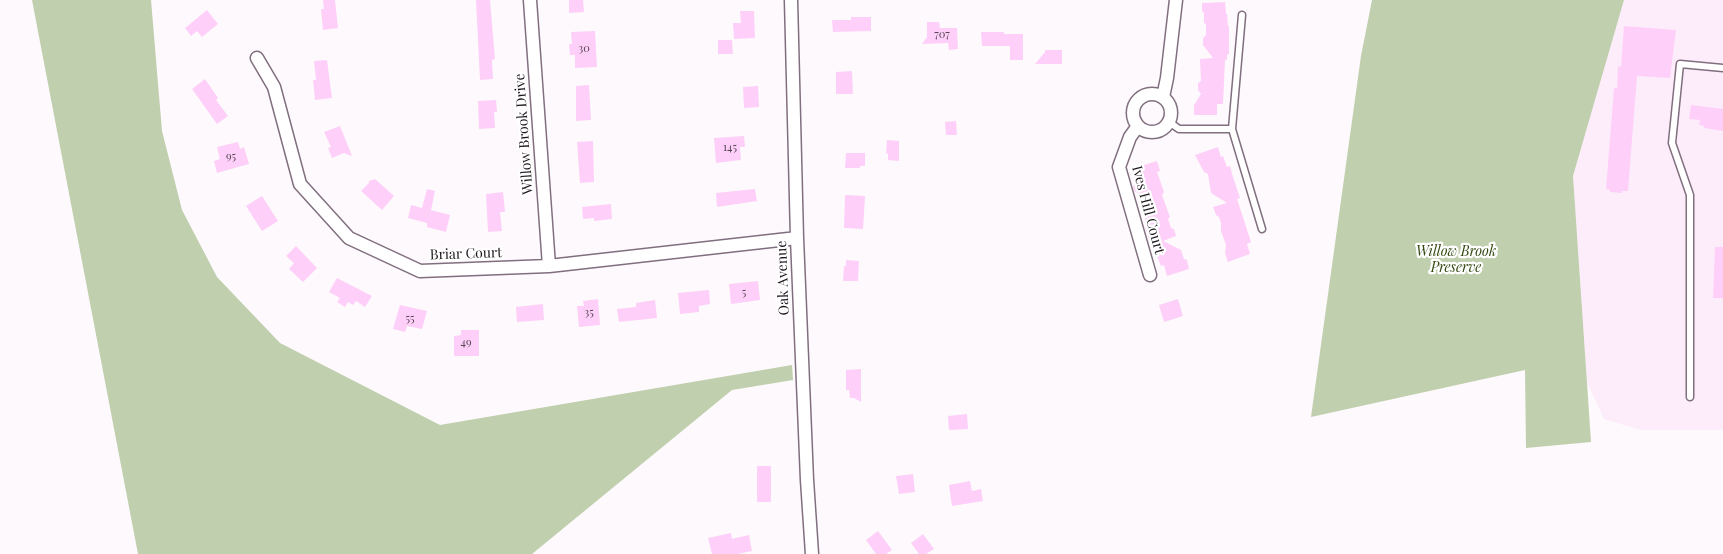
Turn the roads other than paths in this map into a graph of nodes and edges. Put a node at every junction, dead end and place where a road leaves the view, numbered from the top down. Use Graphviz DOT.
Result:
graph roads {
  1 [pos="530,0"];
  2 [pos="791,0"];
  3 [pos="1176,0"];
  4 [pos="1242,15"];
  5 [pos="257,58"];
  6 [pos="1723,68"];
  7 [pos="1163,97"];
  8 [pos="1169,122"];
  9 [pos="1138,126"];
  10 [pos="1232,129"];
  11 [pos="1262,229"];
  12 [pos="797,238"];
  13 [pos="549,266"];
  14 [pos="1150,275"];
  15 [pos="1690,397"];
  16 [pos="812,554"];
  1 -- 13 [label="street, Willow Brook Drive"];
  2 -- 12 [label="street, Oak Avenue"];
  3 -- 7 [label="street"];
  4 -- 10 [label="lane"];
  5 -- 13 [label="street, Briar Court"];
  6 -- 15 [label="lane"];
  7 -- 8 [label="street"];
  7 -- 9 [label="street"];
  8 -- 9 [label="street"];
  8 -- 10 [label="lane"];
  9 -- 14 [label="street, Ives Hill Court"];
  10 -- 11 [label="lane"];
  12 -- 13 [label="street, Briar Court"];
  12 -- 16 [label="street, Oak Avenue"];
}
